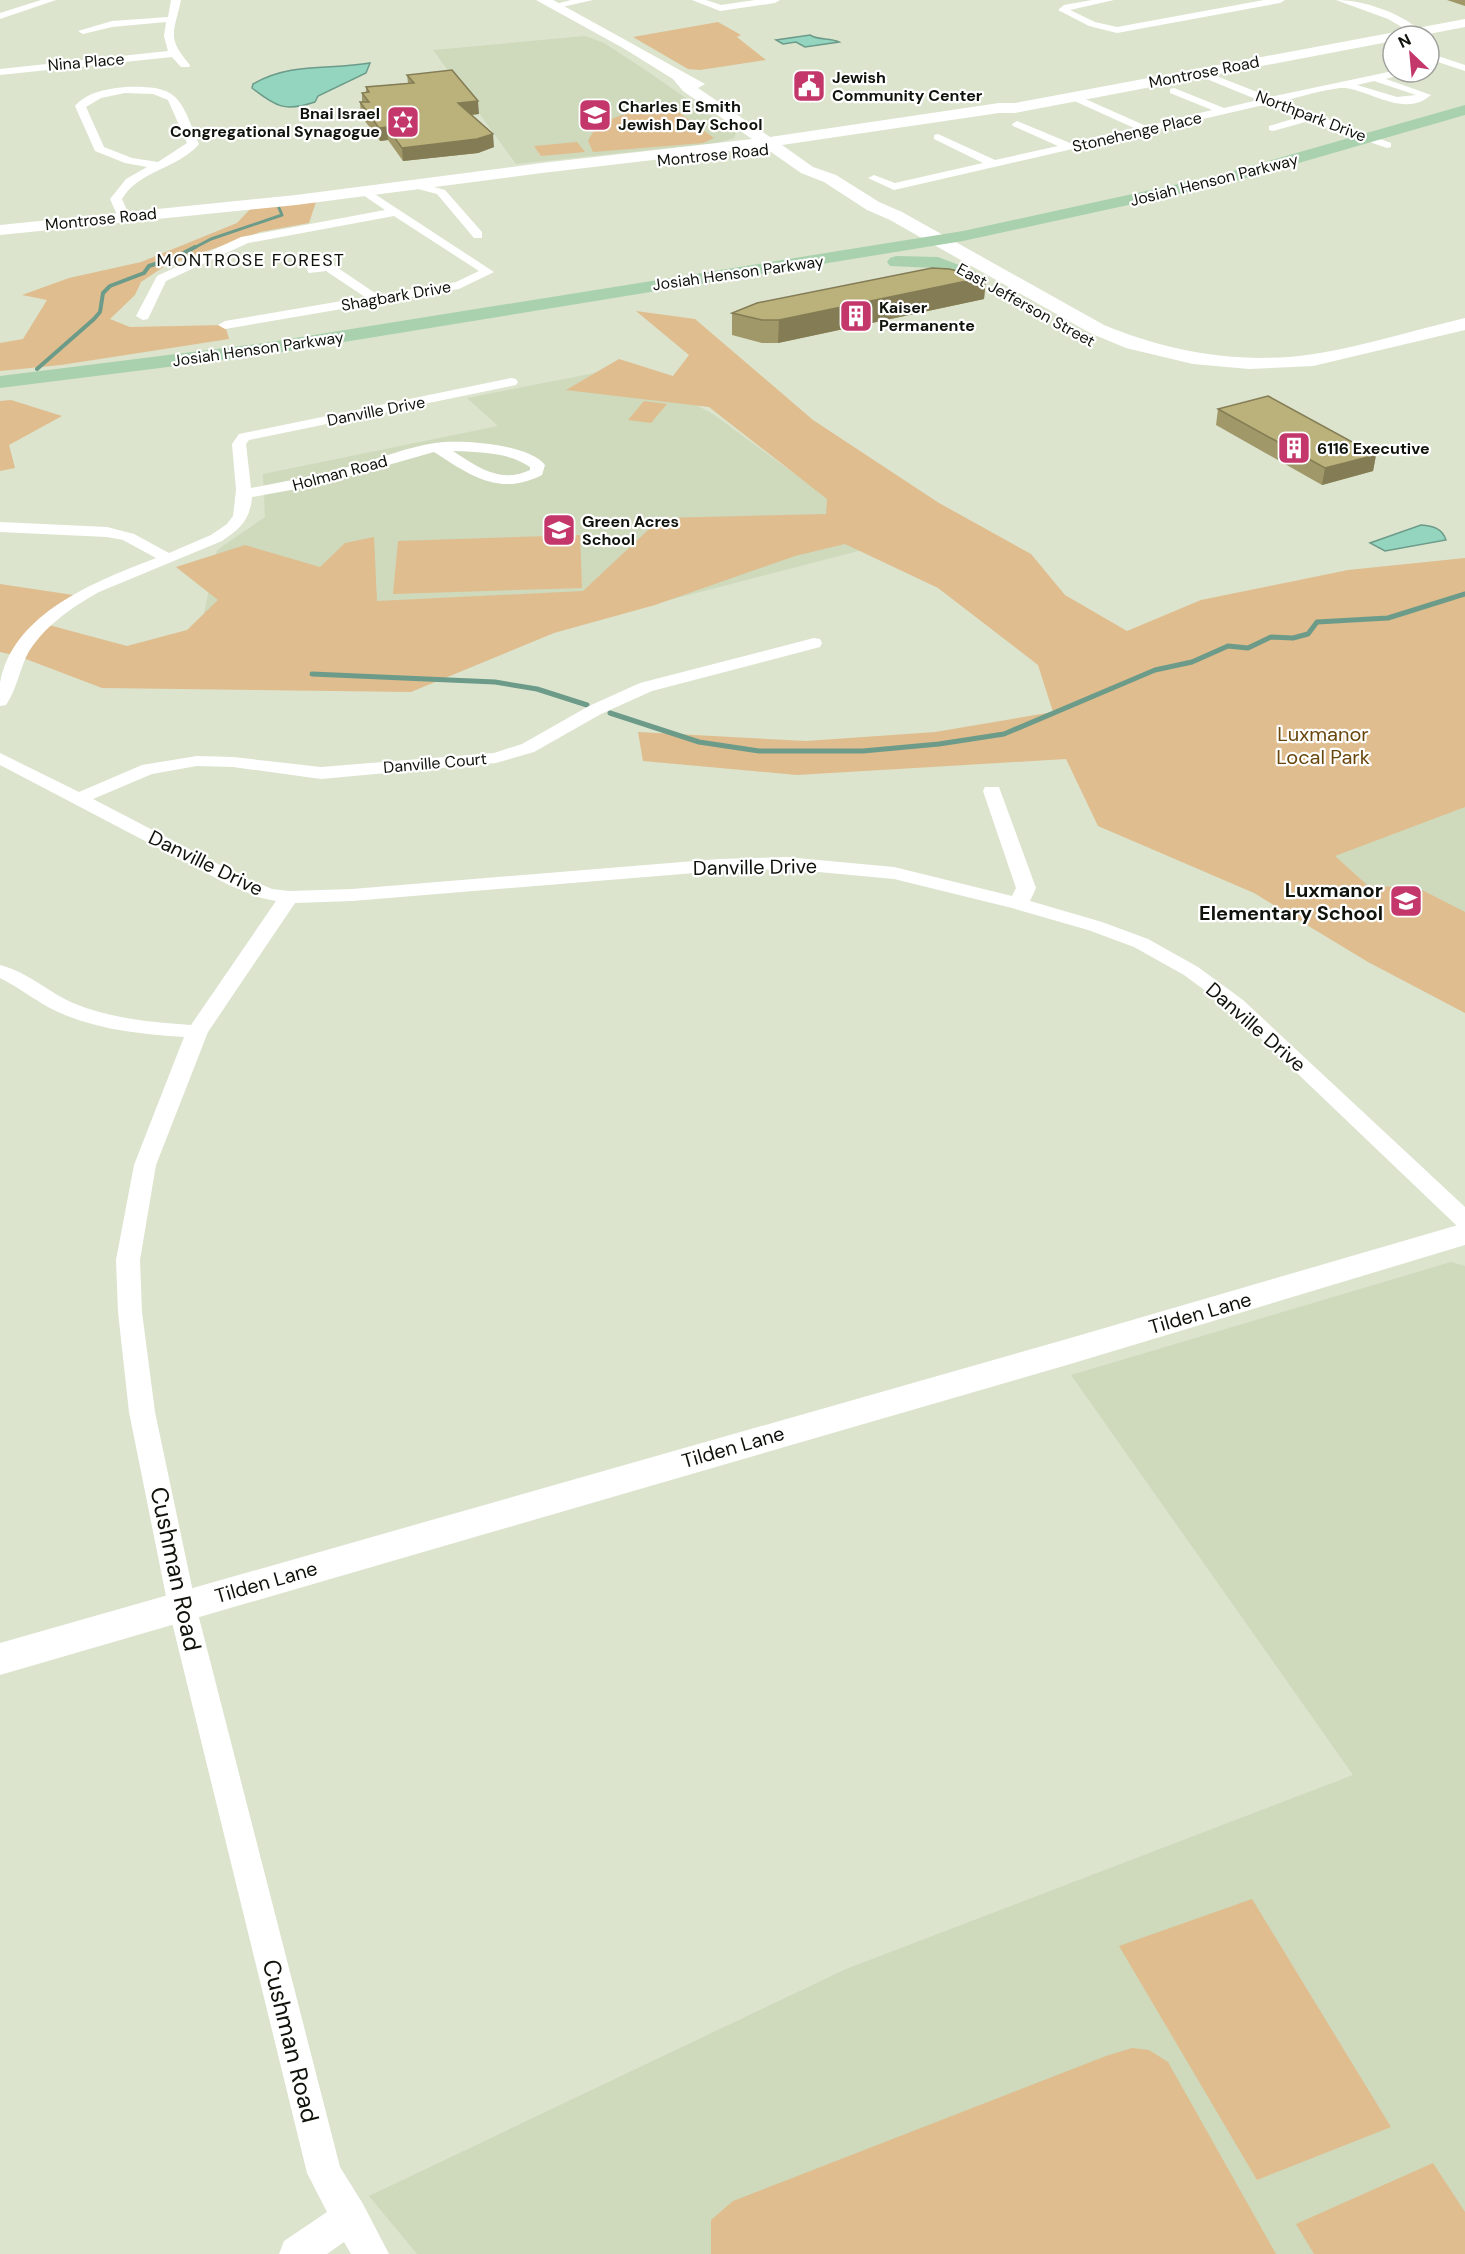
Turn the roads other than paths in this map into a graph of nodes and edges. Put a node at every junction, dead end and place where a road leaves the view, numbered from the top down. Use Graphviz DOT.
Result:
graph roads {
  1 [pos="51,0"];
  2 [pos="176,0"];
  3 [pos="588,0"];
  4 [pos="697,0"];
  5 [pos="775,0"];
  6 [pos="1109,0"];
  7 [pos="1280,0"];
  8 [pos="1341,0"];
  9 [pos="548,3"];
  10 [pos="0,16"];
  11 [pos="173,19"];
  12 [pos="1465,23"];
  13 [pos="1404,24"];
  14 [pos="1441,28"];
  15 [pos="83,31"];
  16 [pos="1381,41"];
  17 [pos="172,54"];
  18 [pos="1441,60"];
  19 [pos="1448,63"];
  20 [pos="1441,64"];
  21 [pos="185,65"];
  22 [pos="1465,68"];
  23 [pos="0,72"];
  24 [pos="1201,73"];
  25 [pos="1381,77"];
  26 [pos="1374,78"];
  27 [pos="1343,84"];
  28 [pos="1174,92"];
  29 [pos="1074,97"];
  30 [pos="1272,101"];
  31 [pos="1465,110"];
  32 [pos="1223,111"];
  33 [pos="1016,116"];
  34 [pos="1311,117"];
  35 [pos="1465,123"];
  36 [pos="1273,128"];
  37 [pos="1148,130"];
  38 [pos="938,137"];
  39 [pos="1368,139"];
  40 [pos="1387,145"];
  41 [pos="782,147"];
  42 [pos="1070,147"];
  43 [pos="994,165"];
  44 [pos="160,166"];
  45 [pos="874,178"];
  46 [pos="415,187"];
  47 [pos="447,188"];
  48 [pos="364,191"];
  49 [pos="395,212"];
  50 [pos="124,217"];
  51 [pos="885,219"];
  52 [pos="0,230"];
  53 [pos="478,235"];
  54 [pos="935,247"];
  55 [pos="878,257"];
  56 [pos="313,270"];
  57 [pos="762,270"];
  58 [pos="968,275"];
  59 [pos="667,295"];
  60 [pos="376,299"];
  61 [pos="143,316"];
  62 [pos="1060,321"];
  63 [pos="1465,324"];
  64 [pos="225,325"];
  65 [pos="1465,340"];
  66 [pos="1398,341"];
  67 [pos="1419,352"];
  68 [pos="1191,363"];
  69 [pos="0,382"];
  70 [pos="511,382"];
  71 [pos="0,392"];
  72 [pos="436,447"];
  73 [pos="242,494"];
  74 [pos="0,527"];
  75 [pos="167,558"];
  76 [pos="814,643"];
  77 [pos="0,701"];
  78 [pos="0,758"];
  79 [pos="992,791"];
  80 [pos="78,799"];
  81 [pos="288,897"];
  82 [pos="1019,904"];
  83 [pos="0,971"];
  84 [pos="197,1032"];
  85 [pos="1465,1221"];
  86 [pos="1465,1234"];
  87 [pos="182,1606"];
  88 [pos="0,1659"];
  89 [pos="351,2216"];
  90 [pos="297,2254"];
  91 [pos="371,2254"];
  1 -- 10 [label="street"];
  2 -- 11 [label="street"];
  3 -- 9 [label="street"];
  4 -- 5 [label="street"];
  6 -- 7 [label="street"];
  8 -- 13 [label="street"];
  9 -- 41 [label="street, East Jefferson Street"];
  11 -- 15 [label="street"];
  11 -- 17 [label="street"];
  12 -- 14 [label="street, Montrose Road"];
  16 -- 24 [label="street, Montrose Road"];
  17 -- 21 [label="street"];
  17 -- 23 [label="street, Nina Place"];
  18 -- 19 [label="street"];
  19 -- 20 [label="street"];
  19 -- 22 [label="street"];
  24 -- 29 [label="street, Montrose Road"];
  24 -- 30 [label="street, Northpark Drive"];
  25 -- 26 [label="street, Stonehenge Place"];
  26 -- 27 [label="street, Stonehenge Place"];
  26 -- 27 [label="street"];
  27 -- 30 [label="street, Stonehenge Place"];
  28 -- 32 [label="street"];
  29 -- 33 [label="street, Montrose Road"];
  29 -- 37 [label="street"];
  30 -- 32 [label="street, Stonehenge Place"];
  30 -- 34 [label="street, Northpark Drive"];
  31 -- 39 [label="main road, Josiah Henson Parkway"];
  32 -- 37 [label="street, Stonehenge Place"];
  33 -- 41 [label="street, Montrose Road"];
  33 -- 42 [label="street"];
  34 -- 36 [label="street"];
  34 -- 39 [label="street, Northpark Drive"];
  35 -- 40 [label="main road, Josiah Henson Parkway"];
  37 -- 42 [label="street, Stonehenge Place"];
  38 -- 43 [label="street"];
  39 -- 40 [label="street, Northpark Drive"];
  39 -- 54 [label="main road, Josiah Henson Parkway"];
  40 -- 54 [label="main road, Josiah Henson Parkway"];
  41 -- 46 [label="street, Montrose Road"];
  41 -- 47 [label="street, Montrose Road"];
  41 -- 51 [label="street, East Jefferson Street"];
  42 -- 43 [label="street, Stonehenge Place"];
  43 -- 45 [label="street, Stonehenge Place"];
  44 -- 44 [label="street"];
  44 -- 50 [label="street"];
  46 -- 47 [label="street, Montrose Road"];
  46 -- 48 [label="street, Montrose Road"];
  47 -- 53 [label="street"];
  48 -- 49 [label="street, Shagbark Drive"];
  48 -- 50 [label="street, Montrose Road"];
  49 -- 60 [label="street, Shagbark Drive"];
  49 -- 61 [label="street"];
  50 -- 52 [label="street, Montrose Road"];
  51 -- 54 [label="street, East Jefferson Street"];
  51 -- 55 [label="main road"];
  54 -- 55 [label="main road, Josiah Henson Parkway"];
  54 -- 58 [label="street, East Jefferson Street"];
  54 -- 62 [label="street, East Jefferson Street"];
  55 -- 57 [label="main road, Josiah Henson Parkway"];
  55 -- 58 [label="main road"];
  55 -- 59 [label="main road, Josiah Henson Parkway"];
  56 -- 60 [label="street"];
  57 -- 59 [label="main road"];
  57 -- 69 [label="main road, Josiah Henson Parkway"];
  58 -- 62 [label="street, East Jefferson Street"];
  59 -- 71 [label="main road, Josiah Henson Parkway"];
  60 -- 64 [label="street, Shagbark Drive"];
  62 -- 68 [label="street, East Jefferson Street"];
  63 -- 66 [label="street"];
  65 -- 67 [label="street"];
  66 -- 67 [label="street"];
  66 -- 68 [label="street"];
  67 -- 68 [label="street"];
  70 -- 73 [label="street, Danville Drive"];
  72 -- 72 [label="street, Holman Road"];
  72 -- 73 [label="street, Holman Road"];
  73 -- 75 [label="street, Danville Drive"];
  74 -- 75 [label="street"];
  75 -- 77 [label="street, Danville Drive"];
  76 -- 80 [label="street, Danville Court"];
  78 -- 80 [label="street, Danville Drive"];
  79 -- 82 [label="street"];
  80 -- 81 [label="street, Danville Drive"];
  81 -- 82 [label="street, Danville Drive"];
  81 -- 84 [label="street, Cushman Road"];
  82 -- 85 [label="street, Danville Drive"];
  83 -- 84 [label="street"];
  84 -- 87 [label="street, Cushman Road"];
  86 -- 87 [label="street, Tilden Lane"];
  87 -- 88 [label="street, Tilden Lane"];
  87 -- 89 [label="street, Cushman Road"];
  89 -- 90 [label="street"];
  89 -- 91 [label="street, Cushman Road"];
}
